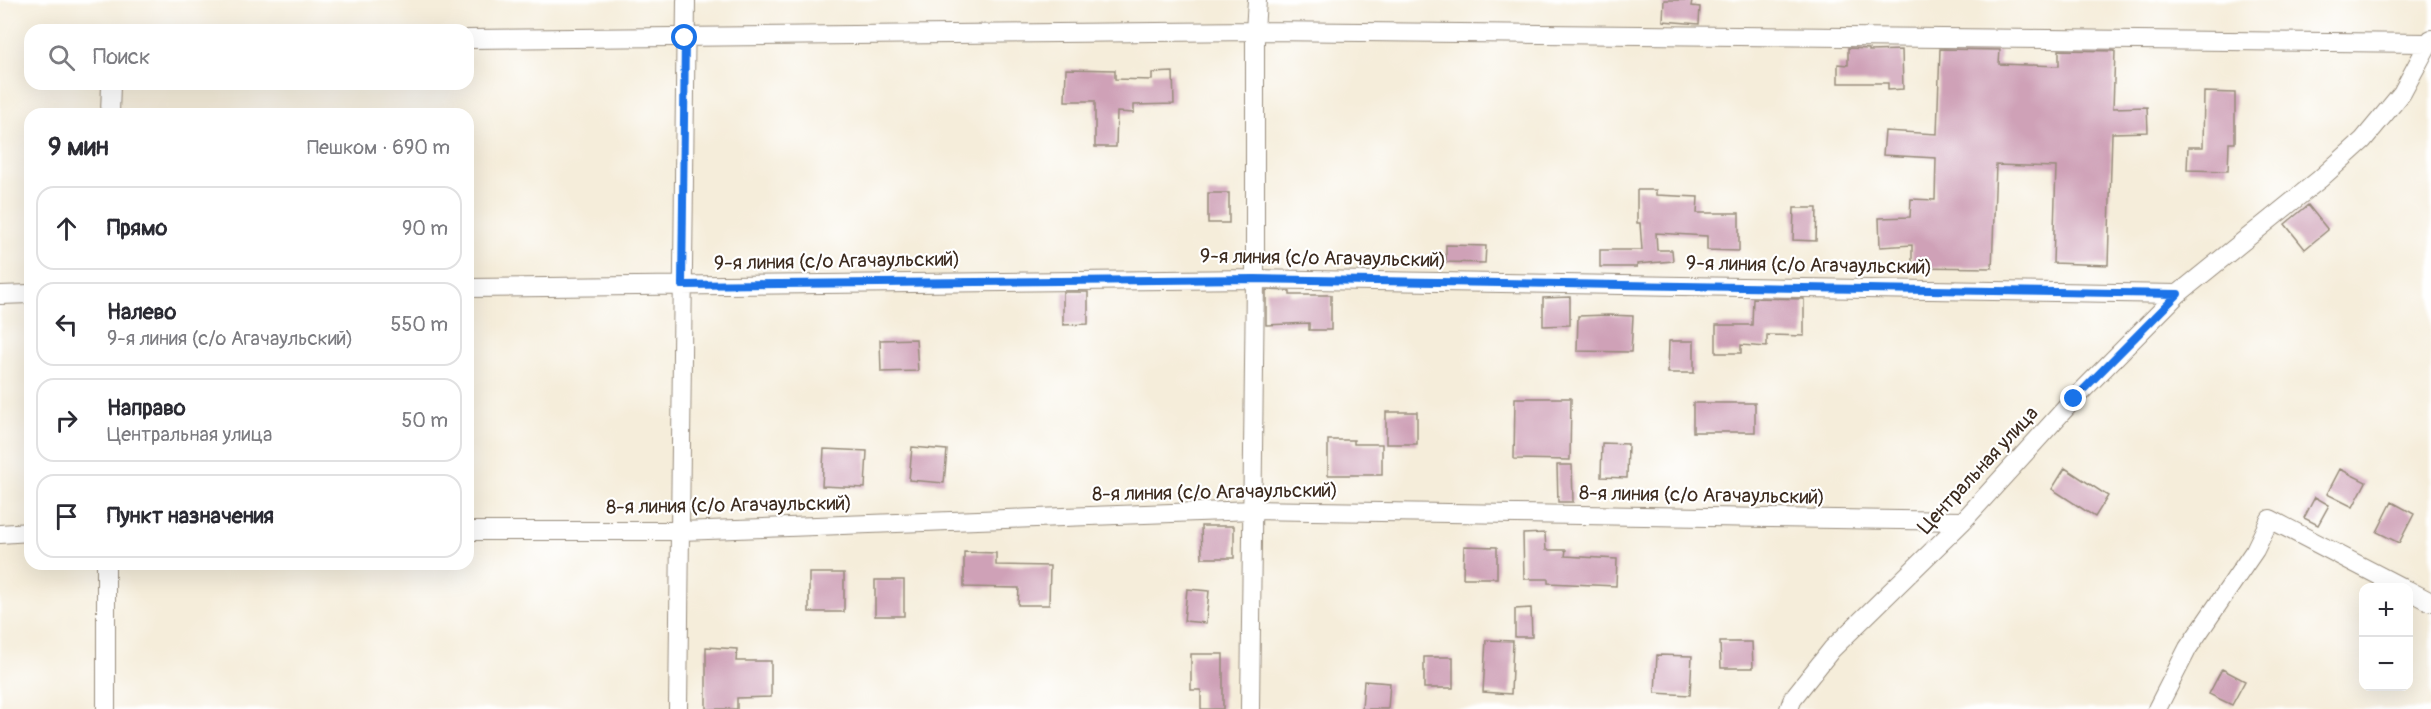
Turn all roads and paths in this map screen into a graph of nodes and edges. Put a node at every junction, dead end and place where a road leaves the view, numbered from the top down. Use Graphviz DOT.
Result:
graph roads {
  1 [pos="686,0"];
  2 [pos="1257,0"];
  3 [pos="1255,30"];
  4 [pos="685,38"];
  5 [pos="474,39"];
  6 [pos="2430,41"];
  7 [pos="111,90"];
  8 [pos="110,108"];
  9 [pos="1255,279"];
  10 [pos="682,285"];
  11 [pos="474,288"];
  12 [pos="24,294"];
  13 [pos="2178,294"];
  14 [pos="0,295"];
  15 [pos="1253,510"];
  16 [pos="1963,521"];
  17 [pos="474,531"];
  18 [pos="680,531"];
  19 [pos="24,532"];
  20 [pos="0,534"];
  21 [pos="106,570"];
  22 [pos="2393,583"];
  23 [pos="2413,592"];
  24 [pos="2431,602"];
  25 [pos="106,709"];
  26 [pos="678,709"];
  27 [pos="1250,709"];
  28 [pos="1789,709"];
  29 [pos="2157,709"];
  1 -- 4 [label="street"];
  2 -- 3 [label="street"];
  3 -- 4 [label="street"];
  3 -- 6 [label="street"];
  3 -- 9 [label="street"];
  4 -- 5 [label="street"];
  4 -- 10 [label="street"];
  6 -- 13 [label="street, Центральная улица"];
  7 -- 8 [label="street"];
  9 -- 10 [label="street, 9-я линия (с/о Агачаульский)"];
  9 -- 13 [label="street, 9-я линия (с/о Агачаульский)"];
  9 -- 15 [label="street"];
  10 -- 11 [label="street, 9-я линия (с/о Агачаульский)"];
  10 -- 18 [label="street"];
  12 -- 14 [label="street"];
  13 -- 16 [label="street, Центральная улица"];
  15 -- 16 [label="street, 8-я линия (с/о Агачаульский)"];
  15 -- 18 [label="street, 8-я линия (с/о Агачаульский)"];
  15 -- 27 [label="street"];
  16 -- 28 [label="street, Центральная улица"];
  17 -- 18 [label="street, 8-я линия (с/о Агачаульский)"];
  18 -- 26 [label="street"];
  19 -- 20 [label="street"];
  21 -- 25 [label="street"];
  22 -- 29 [label="street"];
  23 -- 24 [label="street"];
}
